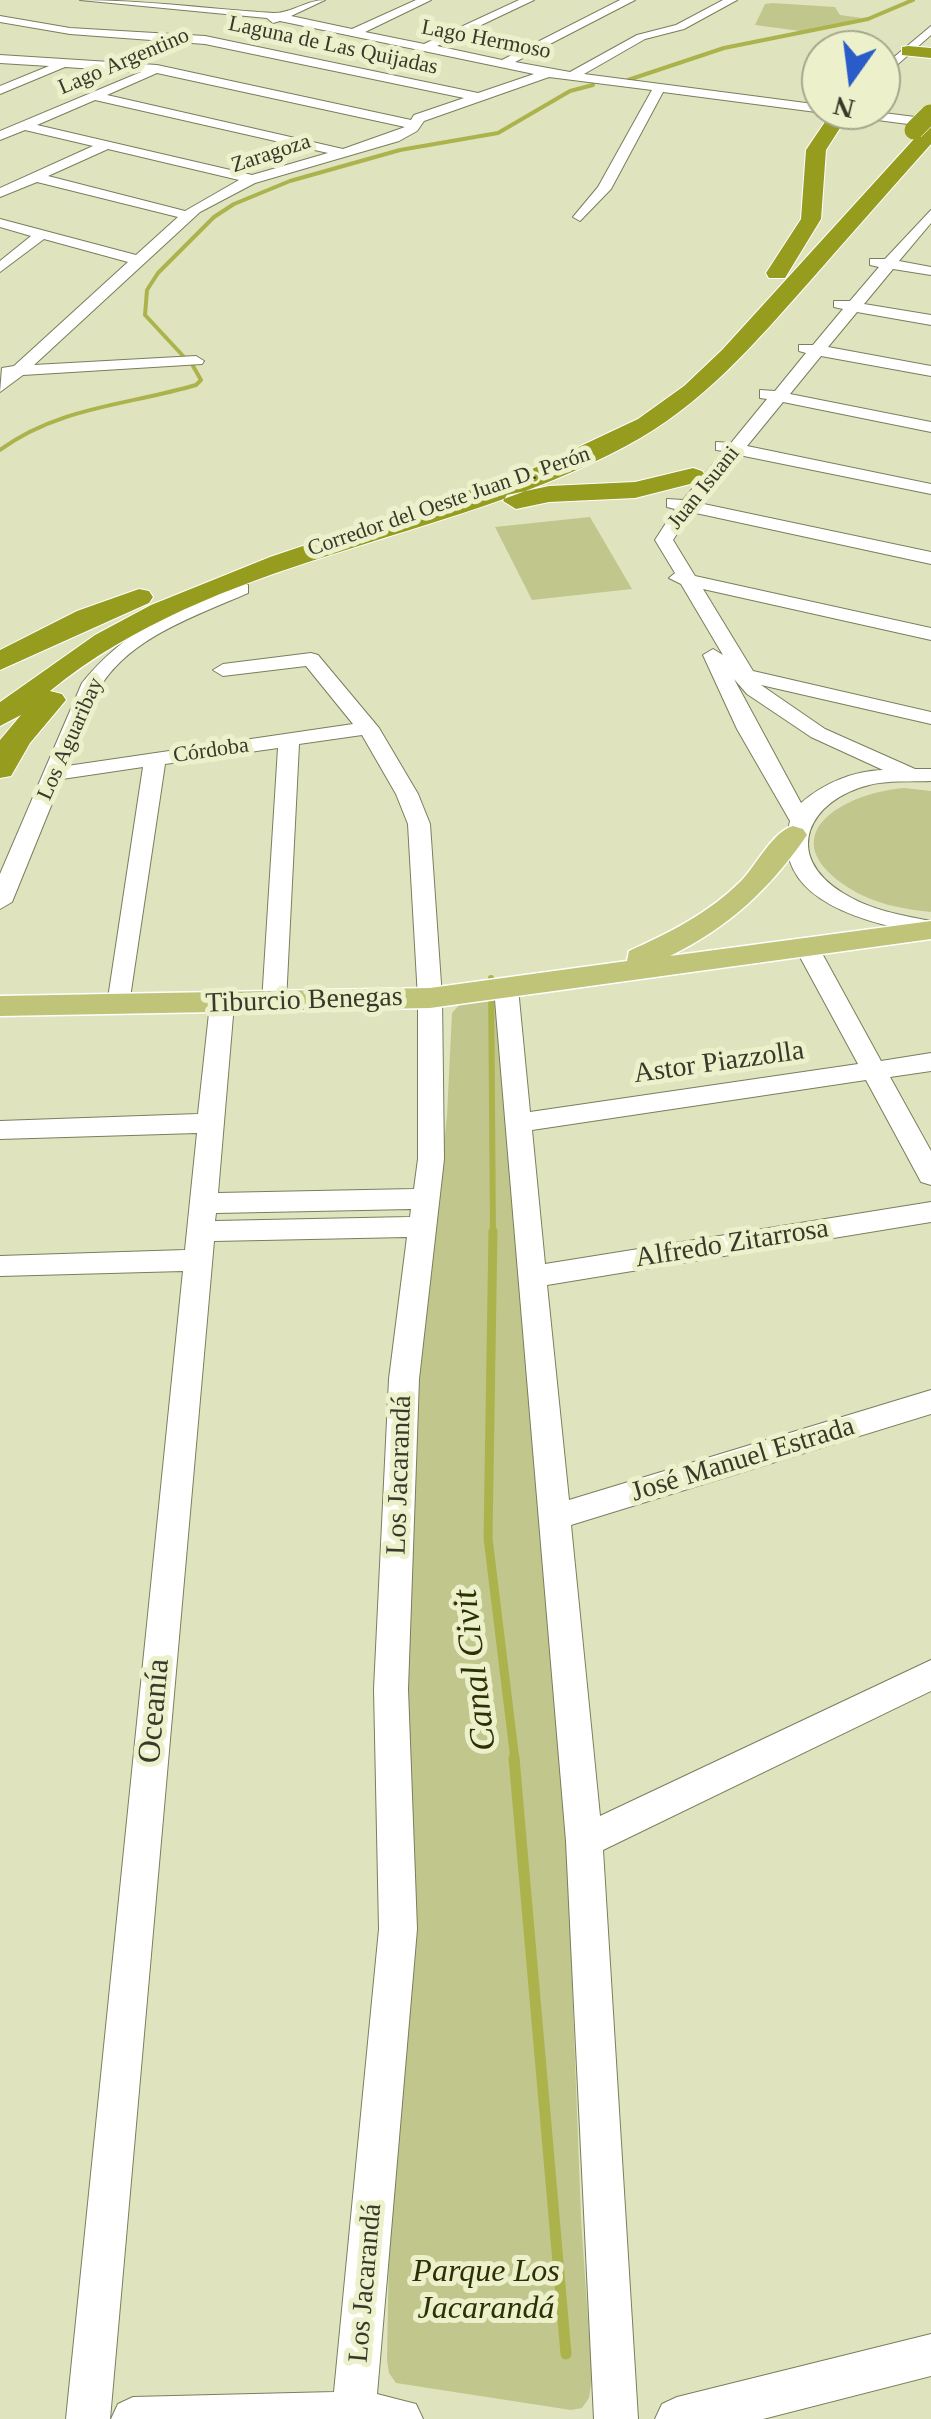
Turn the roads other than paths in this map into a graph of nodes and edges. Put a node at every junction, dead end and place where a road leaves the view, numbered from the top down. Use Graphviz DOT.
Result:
graph roads {
  1 [pos="212,0"];
  2 [pos="319,0"];
  3 [pos="425,0"];
  4 [pos="528,0"];
  5 [pos="629,0"];
  6 [pos="731,0"];
  7 [pos="95,1"];
  8 [pos="188,10"];
  9 [pos="278,18"];
  10 [pos="0,19"];
  11 [pos="931,29"];
  12 [pos="351,34"];
  13 [pos="219,43"];
  14 [pos="424,48"];
  15 [pos="908,50"];
  16 [pos="931,54"];
  17 [pos="901,56"];
  18 [pos="0,59"];
  19 [pos="65,63"];
  20 [pos="502,64"];
  21 [pos="157,69"];
  22 [pos="548,73"];
  23 [pos="572,76"];
  24 [pos="658,88"];
  25 [pos="0,90"];
  26 [pos="95,96"];
  27 [pos="479,97"];
  28 [pos="801,106"];
  29 [pos="901,119"];
  30 [pos="927,122"];
  31 [pos="414,125"];
  32 [pos="25,126"];
  33 [pos="829,130"];
  34 [pos="0,136"];
  35 [pos="106,145"];
  36 [pos="346,154"];
  37 [pos="35,177"];
  38 [pos="252,180"];
  39 [pos="0,193"];
  40 [pos="931,193"];
  41 [pos="931,214"];
  42 [pos="186,215"];
  43 [pos="580,217"];
  44 [pos="0,223"];
  45 [pos="42,234"];
  46 [pos="885,258"];
  47 [pos="138,260"];
  48 [pos="931,260"];
  49 [pos="0,268"];
  50 [pos="931,272"];
  51 [pos="773,284"];
  52 [pos="846,305"];
  53 [pos="931,320"];
  54 [pos="809,348"];
  55 [pos="196,361"];
  56 [pos="8,371"];
  57 [pos="931,371"];
  58 [pos="0,387"];
  59 [pos="770,395"];
  60 [pos="931,427"];
  61 [pos="727,447"];
  62 [pos="706,472"];
  63 [pos="931,489"];
  64 [pos="599,492"];
  65 [pos="662,521"];
  66 [pos="332,544"];
  67 [pos="286,552"];
  68 [pos="931,558"];
  69 [pos="190,578"];
  70 [pos="231,578"];
  71 [pos="676,578"];
  72 [pos="142,618"];
  73 [pos="931,634"];
  74 [pos="0,660"];
  75 [pos="223,670"];
  76 [pos="734,674"];
  77 [pos="0,690"];
  78 [pos="0,718"];
  79 [pos="931,718"];
  80 [pos="368,728"];
  81 [pos="290,740"];
  82 [pos="155,759"];
  83 [pos="0,769"];
  84 [pos="907,773"];
  85 [pos="54,774"];
  86 [pos="931,775"];
  87 [pos="795,826"];
  88 [pos="0,902"];
  89 [pos="931,929"];
  90 [pos="806,946"];
  91 [pos="607,973"];
  92 [pos="490,990"];
  93 [pos="430,998"];
  94 [pos="274,1002"];
  95 [pos="222,1004"];
  96 [pos="0,1006"];
  97 [pos="119,1006"];
  98 [pos="931,1062"];
  99 [pos="876,1070"];
  100 [pos="211,1123"];
  101 [pos="516,1124"];
  102 [pos="0,1130"];
  103 [pos="931,1175"];
  104 [pos="931,1212"];
  105 [pos="426,1213"];
  106 [pos="200,1231"];
  107 [pos="0,1266"];
  108 [pos="533,1276"];
  109 [pos="931,1402"];
  110 [pos="556,1517"];
  111 [pos="931,1676"];
  112 [pos="584,1841"];
  113 [pos="931,2354"];
  114 [pos="354,2416"];
  115 [pos="88,2419"];
  116 [pos="133,2419"];
  117 [pos="402,2419"];
  118 [pos="616,2419"];
  119 [pos="677,2419"];
  1 -- 8 [label="street"];
  2 -- 9 [label="street, Lago Argentino"];
  3 -- 12 [label="street"];
  4 -- 14 [label="street"];
  5 -- 20 [label="street"];
  6 -- 23 [label="street"];
  7 -- 8 [label="street, Lago Hermoso"];
  8 -- 9 [label="street, Lago Hermoso"];
  9 -- 12 [label="street, Lago Hermoso"];
  9 -- 13 [label="street, Lago Argentino"];
  10 -- 13 [label="street, Laguna de Las Quijadas"];
  11 -- 15 [label="street"];
  12 -- 14 [label="street, Lago Hermoso"];
  13 -- 21 [label="street, Lago Argentino"];
  13 -- 27 [label="street, Laguna de Las Quijadas"];
  14 -- 20 [label="street, Lago Hermoso"];
  15 -- 16 [label="highway"];
  15 -- 17 [label="street"];
  18 -- 19 [label="street"];
  19 -- 21 [label="street"];
  19 -- 25 [label="street"];
  20 -- 22 [label="street, Lago Hermoso"];
  21 -- 26 [label="street, Lago Argentino"];
  21 -- 31 [label="street"];
  22 -- 23 [label="street, Lago Hermoso"];
  22 -- 27 [label="street, Zaragoza"];
  23 -- 24 [label="street, Lago Hermoso"];
  24 -- 28 [label="street, Lago Hermoso"];
  24 -- 43 [label="street"];
  26 -- 32 [label="street, Lago Argentino"];
  26 -- 36 [label="street"];
  27 -- 31 [label="street, Zaragoza"];
  29 -- 30 [label="street"];
  30 -- 51 [label="highway, Corredor del Oeste Juan D. Perón"];
  30 -- 66 [label="highway, Corredor del Oeste Juan D. Perón"];
  31 -- 36 [label="street, Zaragoza"];
  32 -- 34 [label="street, Lago Argentino"];
  32 -- 35 [label="street"];
  33 -- 51 [label="highway"];
  35 -- 37 [label="street"];
  35 -- 38 [label="street"];
  36 -- 38 [label="street, Zaragoza"];
  37 -- 39 [label="street"];
  37 -- 42 [label="street"];
  38 -- 42 [label="street, Zaragoza"];
  40 -- 46 [label="street, Juan Isuani"];
  41 -- 46 [label="street, Juan Isuani"];
  42 -- 47 [label="street, Zaragoza"];
  44 -- 45 [label="street"];
  45 -- 47 [label="street"];
  45 -- 49 [label="street"];
  46 -- 48 [label="street"];
  46 -- 50 [label="street"];
  46 -- 52 [label="street, Juan Isuani"];
  47 -- 56 [label="street, Zaragoza"];
  51 -- 67 [label="highway, Corredor del Oeste Juan D. Perón"];
  52 -- 53 [label="street"];
  52 -- 54 [label="street, Juan Isuani"];
  54 -- 57 [label="street"];
  54 -- 59 [label="street, Juan Isuani"];
  55 -- 56 [label="street"];
  56 -- 58 [label="street, Zaragoza"];
  59 -- 60 [label="street"];
  59 -- 61 [label="street, Juan Isuani"];
  61 -- 62 [label="street, Juan Isuani"];
  61 -- 62 [label="street, Juan Isuani"];
  61 -- 63 [label="street"];
  62 -- 64 [label="highway"];
  62 -- 65 [label="street, Juan Isuani"];
  62 -- 65 [label="street, Juan Isuani"];
  64 -- 65 [label="highway"];
  64 -- 66 [label="highway"];
  65 -- 68 [label="street"];
  65 -- 71 [label="street, Juan Isuani"];
  65 -- 71 [label="street, Juan Isuani"];
  66 -- 67 [label="highway, Corredor del Oeste Juan D. Perón"];
  67 -- 70 [label="highway, Corredor del Oeste Juan D. Perón"];
  69 -- 70 [label="highway, Corredor del Oeste Juan D. Perón"];
  69 -- 74 [label="highway"];
  69 -- 77 [label="highway, Corredor del Oeste Juan D. Perón"];
  70 -- 72 [label="highway, Corredor del Oeste Juan D. Perón"];
  70 -- 85 [label="street, Los Aguaribay"];
  71 -- 73 [label="street"];
  71 -- 76 [label="street, Juan Isuani"];
  72 -- 78 [label="highway, Corredor del Oeste Juan D. Perón"];
  72 -- 83 [label="highway"];
  75 -- 80 [label="street, Los Jacarandá"];
  76 -- 79 [label="street"];
  76 -- 84 [label="street, Juan Isuani"];
  76 -- 87 [label="street, Juan Isuani"];
  80 -- 81 [label="street, Córdoba"];
  80 -- 93 [label="street, Los Jacarandá"];
  81 -- 82 [label="street, Córdoba"];
  81 -- 94 [label="street"];
  82 -- 85 [label="street, Córdoba"];
  82 -- 97 [label="street"];
  84 -- 86 [label="street"];
  84 -- 87 [label="street"];
  85 -- 88 [label="street, Los Aguaribay"];
  87 -- 89 [label="street, Juan Isuani"];
  87 -- 91 [label="main road, Tiburcio Benegas"];
  89 -- 90 [label="main road, Tiburcio Benegas"];
  90 -- 91 [label="main road, Tiburcio Benegas"];
  90 -- 99 [label="street"];
  91 -- 92 [label="main road, Tiburcio Benegas"];
  92 -- 93 [label="main road, Tiburcio Benegas"];
  92 -- 101 [label="street"];
  93 -- 94 [label="main road, Tiburcio Benegas"];
  93 -- 105 [label="street, Los Jacarandá"];
  94 -- 95 [label="main road, Tiburcio Benegas"];
  95 -- 97 [label="main road, Tiburcio Benegas"];
  95 -- 100 [label="street, Oceanía"];
  96 -- 97 [label="main road, Tiburcio Benegas"];
  98 -- 99 [label="street, Astor Piazzolla"];
  99 -- 101 [label="street, Astor Piazzolla"];
  99 -- 103 [label="street"];
  100 -- 102 [label="street"];
  100 -- 106 [label="street, Oceanía"];
  101 -- 108 [label="street"];
  104 -- 108 [label="street, Alfredo Zitarrosa"];
  105 -- 106 [label="street"];
  105 -- 114 [label="street, Los Jacarandá"];
  106 -- 107 [label="street"];
  106 -- 115 [label="street, Oceanía"];
  108 -- 110 [label="street"];
  109 -- 110 [label="street, José Manuel Estrada"];
  110 -- 112 [label="street"];
  111 -- 112 [label="street"];
  112 -- 118 [label="street"];
  113 -- 119 [label="street"];
  114 -- 116 [label="street"];
  114 -- 117 [label="street"];
}
